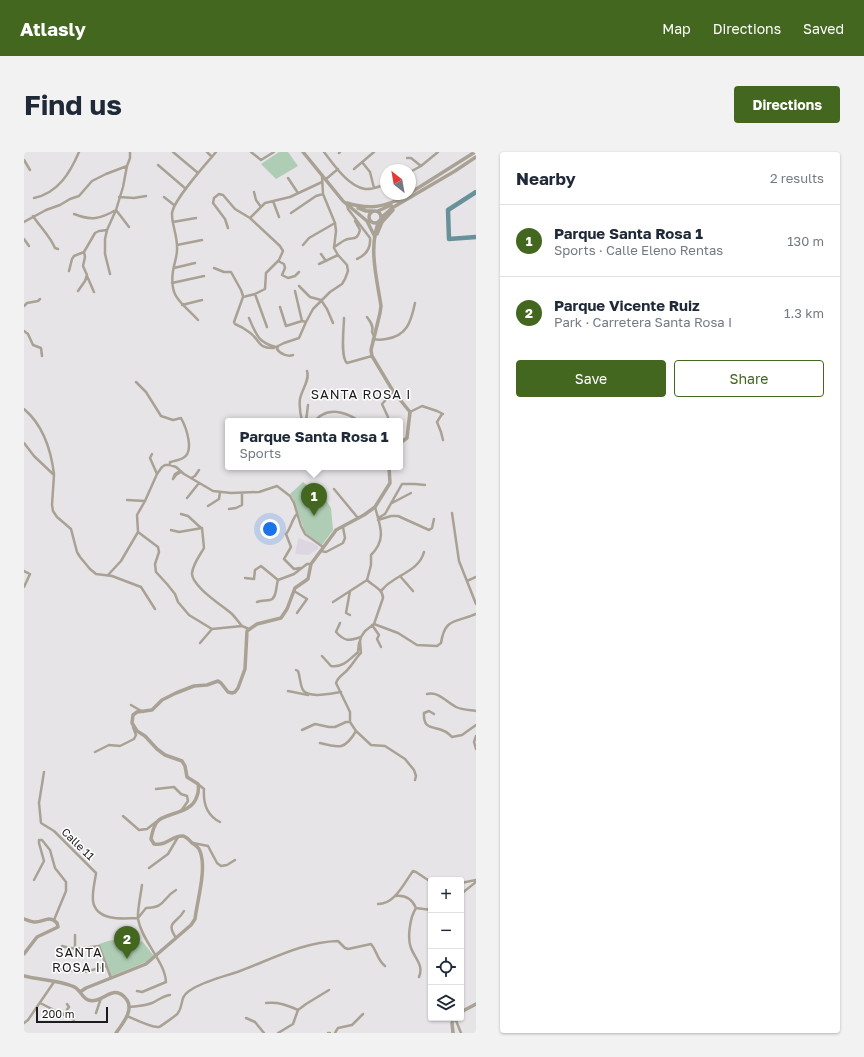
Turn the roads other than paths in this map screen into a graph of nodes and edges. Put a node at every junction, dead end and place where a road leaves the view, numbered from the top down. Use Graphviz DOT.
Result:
graph roads {
  1 [pos="79,152"];
  2 [pos="130,152"];
  3 [pos="173,152"];
  4 [pos="207,152"];
  5 [pos="216,152"];
  6 [pos="251,152"];
  7 [pos="274,152"];
  8 [pos="304,152"];
  9 [pos="324,152"];
  10 [pos="374,152"];
  11 [pos="438,152"];
  12 [pos="475,152"];
  13 [pos="212,157"];
  14 [pos="476,157"];
  15 [pos="407,158"];
  16 [pos="24,160"];
  17 [pos="362,162"];
  18 [pos="158,165"];
  19 [pos="127,166"];
  20 [pos="421,166"];
  21 [pos="338,169"];
  22 [pos="354,169"];
  23 [pos="416,169"];
  24 [pos="30,170"];
  25 [pos="198,173"];
  26 [pos="288,178"];
  27 [pos="324,180"];
  28 [pos="380,186"];
  29 [pos="374,188"];
  30 [pos="186,189"];
  31 [pos="416,190"];
  32 [pos="254,192"];
  33 [pos="298,193"];
  34 [pos="323,194"];
  35 [pos="146,196"];
  36 [pos="119,197"];
  37 [pos="164,197"];
  38 [pos="34,198"];
  39 [pos="398,200"];
  40 [pos="273,201"];
  41 [pos="347,204"];
  42 [pos="400,204"];
  43 [pos="174,205"];
  44 [pos="261,207"];
  45 [pos="116,210"];
  46 [pos="373,211"];
  47 [pos="378,211"];
  48 [pos="291,213"];
  49 [pos="74,214"];
  50 [pos="34,216"];
  51 [pos="279,217"];
  52 [pos="196,218"];
  53 [pos="250,218"];
  54 [pos="356,219"];
  55 [pos="370,219"];
  56 [pos="380,220"];
  57 [pos="24,222"];
  58 [pos="174,222"];
  59 [pos="335,223"];
  60 [pos="129,227"];
  61 [pos="228,228"];
  62 [pos="107,230"];
  63 [pos="375,238"];
  64 [pos="24,239"];
  65 [pos="202,240"];
  66 [pos="177,245"];
  67 [pos="303,245"];
  68 [pos="29,246"];
  69 [pos="334,248"];
  70 [pos="58,249"];
  71 [pos="84,252"];
  72 [pos="321,254"];
  73 [pos="338,255"];
  74 [pos="358,259"];
  75 [pos="278,261"];
  76 [pos="326,261"];
  77 [pos="195,263"];
  78 [pos="319,264"];
  79 [pos="174,268"];
  80 [pos="214,268"];
  81 [pos="69,271"];
  82 [pos="299,272"];
  83 [pos="110,274"];
  84 [pos="87,275"];
  85 [pos="204,276"];
  86 [pos="172,283"];
  87 [pos="299,286"];
  88 [pos="295,290"];
  89 [pos="78,291"];
  90 [pos="94,292"];
  91 [pos="255,294"];
  92 [pos="243,296"];
  93 [pos="40,299"];
  94 [pos="202,300"];
  95 [pos="321,300"];
  96 [pos="415,303"];
  97 [pos="182,305"];
  98 [pos="24,306"];
  99 [pos="280,307"];
  100 [pos="367,317"];
  101 [pos="249,318"];
  102 [pos="344,318"];
  103 [pos="198,320"];
  104 [pos="302,321"];
  105 [pos="306,322"];
  106 [pos="333,323"];
  107 [pos="267,327"];
  108 [pos="24,331"];
  109 [pos="374,337"];
  110 [pos="277,347"];
  111 [pos="293,355"];
  112 [pos="42,356"];
  113 [pos="372,356"];
  114 [pos="307,371"];
  115 [pos="136,382"];
  116 [pos="393,391"];
  117 [pos="308,405"];
  118 [pos="24,409"];
  119 [pos="410,412"];
  120 [pos="388,417"];
  121 [pos="301,418"];
  122 [pos="306,418"];
  123 [pos="318,418"];
  124 [pos="354,418"];
  125 [pos="443,440"];
  126 [pos="403,441"];
  127 [pos="24,442"];
  128 [pos="152,454"];
  129 [pos="170,465"];
  130 [pos="199,470"];
  131 [pos="389,470"];
  132 [pos="157,474"];
  133 [pos="54,475"];
  134 [pos="190,478"];
  135 [pos="199,483"];
  136 [pos="425,485"];
  137 [pos="334,490"];
  138 [pos="220,492"];
  139 [pos="242,493"];
  140 [pos="411,493"];
  141 [pos="187,498"];
  142 [pos="126,500"];
  143 [pos="145,501"];
  144 [pos="390,505"];
  145 [pos="208,506"];
  146 [pos="374,507"];
  147 [pos="229,509"];
  148 [pos="452,513"];
  149 [pos="181,514"];
  150 [pos="297,514"];
  151 [pos="358,518"];
  152 [pos="378,519"];
  153 [pos="434,519"];
  154 [pos="343,527"];
  155 [pos="202,528"];
  156 [pos="171,530"];
  157 [pos="138,532"];
  158 [pos="323,547"];
  159 [pos="320,551"];
  160 [pos="424,552"];
  161 [pos="311,564"];
  162 [pos="302,568"];
  163 [pos="24,571"];
  164 [pos="108,575"];
  165 [pos="400,576"];
  166 [pos="476,577"];
  167 [pos="245,578"];
  168 [pos="278,580"];
  169 [pos="367,580"];
  170 [pos="467,581"];
  171 [pos="24,587"];
  172 [pos="294,591"];
  173 [pos="350,591"];
  174 [pos="381,591"];
  175 [pos="413,591"];
  176 [pos="257,602"];
  177 [pos="332,602"];
  178 [pos="476,604"];
  179 [pos="155,609"];
  180 [pos="298,613"];
  181 [pos="476,614"];
  182 [pos="350,615"];
  183 [pos="340,623"];
  184 [pos="373,625"];
  185 [pos="242,626"];
  186 [pos="249,628"];
  187 [pos="212,629"];
  188 [pos="361,637"];
  189 [pos="360,641"];
  190 [pos="200,643"];
  191 [pos="381,647"];
  192 [pos="322,656"];
  193 [pos="296,670"];
  194 [pos="288,691"];
  195 [pos="341,692"];
  196 [pos="312,694"];
  197 [pos="427,694"];
  198 [pos="131,705"];
  199 [pos="476,711"];
  200 [pos="144,712"];
  201 [pos="434,714"];
  202 [pos="350,722"];
  203 [pos="132,723"];
  204 [pos="476,726"];
  205 [pos="302,730"];
  206 [pos="356,731"];
  207 [pos="476,736"];
  208 [pos="320,743"];
  209 [pos="476,749"];
  210 [pos="95,752"];
  211 [pos="44,772"];
  212 [pos="415,780"];
  213 [pos="198,784"];
  214 [pos="156,789"];
  215 [pos="180,811"];
  216 [pos="123,816"];
  217 [pos="157,822"];
  218 [pos="220,822"];
  219 [pos="178,837"];
  220 [pos="191,842"];
  221 [pos="235,860"];
  222 [pos="149,868"];
  223 [pos="34,880"];
  224 [pos="428,880"];
  225 [pos="476,881"];
  226 [pos="464,883"];
  227 [pos="142,885"];
  228 [pos="176,890"];
  229 [pos="464,891"];
  230 [pos="395,896"];
  231 [pos="378,904"];
  232 [pos="416,908"];
  233 [pos="428,910"];
  234 [pos="184,911"];
  235 [pos="138,918"];
  236 [pos="24,919"];
  237 [pos="54,920"];
  238 [pos="75,935"];
  239 [pos="177,938"];
  240 [pos="62,946"];
  241 [pos="75,949"];
  242 [pos="24,954"];
  243 [pos="156,957"];
  244 [pos="106,966"];
  245 [pos="385,966"];
  246 [pos="54,969"];
  247 [pos="24,976"];
  248 [pos="419,978"];
  249 [pos="111,979"];
  250 [pos="54,982"];
  251 [pos="329,990"];
  252 [pos="137,991"];
  253 [pos="80,992"];
  254 [pos="170,995"];
  255 [pos="102,997"];
  256 [pos="40,1003"];
  257 [pos="266,1003"];
  258 [pos="67,1004"];
  259 [pos="476,1004"];
  260 [pos="129,1007"];
  261 [pos="298,1010"];
  262 [pos="464,1010"];
  263 [pos="96,1013"];
  264 [pos="64,1014"];
  265 [pos="362,1014"];
  266 [pos="127,1016"];
  267 [pos="246,1018"];
  268 [pos="74,1020"];
  269 [pos="453,1021"];
  270 [pos="456,1021"];
  271 [pos="24,1023"];
  272 [pos="116,1033"];
  273 [pos="264,1033"];
  274 [pos="278,1033"];
  275 [pos="335,1033"];
  276 [pos="453,1033"];
  277 [pos="461,1033"];
  1 -- 38 [label="street"];
  2 -- 19 [label="street"];
  3 -- 25 [label="street"];
  4 -- 13 [label="street"];
  5 -- 13 [label="street"];
  6 -- 7 [label="street"];
  8 -- 27 [label="street"];
  9 -- 21 [label="street"];
  10 -- 17 [label="street"];
  11 -- 20 [label="street"];
  12 -- 31 [label="street"];
  13 -- 25 [label="street"];
  14 -- 42 [label="street"];
  15 -- 20 [label="street"];
  16 -- 24 [label="street"];
  17 -- 22 [label="street"];
  17 -- 29 [label="street"];
  18 -- 30 [label="street"];
  19 -- 36 [label="street"];
  19 -- 50 [label="street"];
  20 -- 23 [label="street"];
  21 -- 27 [label="street"];
  21 -- 29 [label="street"];
  25 -- 30 [label="street"];
  26 -- 33 [label="street"];
  27 -- 33 [label="street"];
  27 -- 34 [label="street"];
  27 -- 41 [label="street"];
  28 -- 29 [label="street"];
  30 -- 43 [label="street"];
  32 -- 44 [label="street"];
  33 -- 40 [label="street"];
  34 -- 48 [label="street"];
  34 -- 59 [label="street"];
  35 -- 36 [label="street"];
  36 -- 45 [label="street"];
  37 -- 43 [label="street"];
  39 -- 41 [label="street"];
  39 -- 47 [label="street"];
  40 -- 44 [label="street"];
  40 -- 51 [label="street"];
  41 -- 46 [label="street"];
  41 -- 54 [label="street"];
  41 -- 55 [label="street"];
  41 -- 63 [label="street"];
  42 -- 56 [label="street"];
  42 -- 63 [label="street"];
  43 -- 58 [label="street"];
  44 -- 53 [label="street"];
  45 -- 49 [label="street"];
  45 -- 60 [label="street"];
  45 -- 62 [label="street"];
  46 -- 47 [label="street"];
  46 -- 55 [label="street"];
  47 -- 56 [label="street"];
  50 -- 57 [label="street"];
  50 -- 70 [label="street"];
  52 -- 58 [label="street"];
  53 -- 61 [label="street"];
  53 -- 75 [label="street"];
  54 -- 69 [label="street"];
  54 -- 74 [label="street"];
  55 -- 56 [label="street"];
  55 -- 63 [label="street"];
  56 -- 63 [label="street"];
  58 -- 66 [label="street"];
  59 -- 67 [label="street"];
  59 -- 69 [label="street"];
  62 -- 71 [label="street"];
  62 -- 83 [label="street"];
  63 -- 109 [label="street"];
  64 -- 68 [label="street"];
  65 -- 66 [label="street"];
  66 -- 79 [label="street"];
  69 -- 73 [label="street"];
  71 -- 81 [label="street"];
  71 -- 84 [label="street"];
  72 -- 76 [label="street"];
  73 -- 76 [label="street"];
  73 -- 95 [label="street"];
  75 -- 82 [label="street"];
  75 -- 91 [label="street"];
  76 -- 78 [label="street"];
  77 -- 79 [label="street"];
  79 -- 86 [label="street"];
  80 -- 92 [label="street"];
  84 -- 89 [label="street"];
  84 -- 90 [label="street"];
  85 -- 86 [label="street"];
  86 -- 97 [label="street"];
  87 -- 95 [label="street"];
  88 -- 104 [label="street"];
  91 -- 92 [label="street"];
  91 -- 107 [label="street"];
  92 -- 110 [label="street"];
  93 -- 98 [label="street"];
  94 -- 97 [label="street"];
  95 -- 105 [label="street"];
  95 -- 106 [label="street"];
  96 -- 109 [label="street"];
  97 -- 103 [label="street"];
  99 -- 104 [label="street"];
  100 -- 109 [label="street"];
  101 -- 110 [label="street"];
  102 -- 113 [label="street"];
  104 -- 105 [label="street"];
  105 -- 110 [label="street"];
  108 -- 112 [label="street"];
  109 -- 113 [label="street"];
  110 -- 111 [label="street"];
  113 -- 116 [label="street"];
  114 -- 121 [label="street"];
  115 -- 129 [label="street"];
  116 -- 119 [label="street"];
  116 -- 120 [label="street"];
  117 -- 122 [label="street"];
  118 -- 133 [label="street"];
  119 -- 125 [label="street"];
  119 -- 126 [label="street"];
  123 -- 124 [label="street"];
  127 -- 133 [label="street"];
  128 -- 132 [label="street"];
  129 -- 132 [label="street"];
  129 -- 134 [label="street"];
  130 -- 134 [label="street"];
  131 -- 146 [label="street"];
  132 -- 143 [label="street"];
  133 -- 164 [label="street"];
  134 -- 135 [label="street"];
  135 -- 138 [label="street"];
  135 -- 141 [label="street"];
  136 -- 144 [label="street"];
  137 -- 151 [label="street"];
  138 -- 139 [label="street"];
  138 -- 145 [label="street"];
  139 -- 147 [label="street"];
  139 -- 150 [label="street"];
  140 -- 144 [label="street"];
  142 -- 143 [label="street"];
  143 -- 157 [label="street"];
  144 -- 152 [label="street"];
  146 -- 151 [label="street"];
  146 -- 152 [label="street"];
  148 -- 170 [label="street"];
  149 -- 155 [label="street"];
  150 -- 158 [label="street"];
  150 -- 162 [label="street"];
  151 -- 154 [label="street"];
  152 -- 153 [label="street"];
  152 -- 169 [label="street"];
  154 -- 158 [label="street"];
  154 -- 159 [label="street"];
  155 -- 156 [label="street"];
  155 -- 185 [label="street"];
  157 -- 164 [label="street"];
  157 -- 187 [label="street"];
  158 -- 159 [label="street"];
  159 -- 161 [label="street"];
  160 -- 165 [label="street"];
  161 -- 162 [label="street"];
  161 -- 172 [label="street"];
  162 -- 168 [label="street"];
  163 -- 171 [label="street"];
  164 -- 179 [label="street"];
  165 -- 174 [label="street"];
  165 -- 175 [label="street"];
  166 -- 170 [label="street"];
  167 -- 168 [label="street"];
  168 -- 176 [label="street"];
  169 -- 173 [label="street"];
  169 -- 174 [label="street"];
  170 -- 178 [label="street"];
  172 -- 180 [label="street"];
  172 -- 186 [label="street"];
  173 -- 177 [label="street"];
  173 -- 182 [label="street"];
  174 -- 184 [label="street"];
  181 -- 184 [label="street"];
  183 -- 188 [label="street"];
  184 -- 188 [label="street"];
  184 -- 191 [label="street"];
  185 -- 186 [label="street"];
  185 -- 187 [label="street"];
  186 -- 200 [label="street"];
  187 -- 190 [label="street"];
  188 -- 189 [label="street"];
  189 -- 192 [label="street"];
  189 -- 195 [label="street"];
  193 -- 196 [label="street"];
  194 -- 196 [label="street"];
  195 -- 196 [label="street"];
  195 -- 202 [label="street"];
  197 -- 199 [label="street"];
  198 -- 200 [label="street"];
  200 -- 203 [label="street"];
  201 -- 204 [label="street"];
  202 -- 205 [label="street"];
  202 -- 206 [label="street"];
  203 -- 210 [label="street"];
  203 -- 213 [label="street"];
  206 -- 208 [label="street"];
  206 -- 212 [label="street"];
  207 -- 209 [label="street"];
  211 -- 235 [label="street, Calle 11"];
  213 -- 215 [label="street"];
  213 -- 218 [label="street"];
  214 -- 215 [label="street"];
  215 -- 217 [label="street"];
  216 -- 217 [label="street"];
  217 -- 219 [label="street"];
  219 -- 220 [label="street"];
  219 -- 222 [label="street"];
  220 -- 221 [label="street"];
  220 -- 239 [label="street"];
  223 -- 237 [label="street"];
  224 -- 230 [label="street"];
  225 -- 226 [label="street"];
  225 -- 229 [label="street"];
  227 -- 235 [label="street"];
  228 -- 235 [label="street"];
  230 -- 231 [label="street"];
  230 -- 232 [label="street"];
  232 -- 233 [label="street"];
  232 -- 248 [label="street"];
  234 -- 239 [label="street"];
  235 -- 243 [label="street"];
  236 -- 237 [label="street"];
  237 -- 242 [label="street"];
  238 -- 241 [label="street"];
  239 -- 243 [label="street"];
  240 -- 241 [label="street"];
  241 -- 244 [label="street"];
  243 -- 249 [label="street"];
  243 -- 252 [label="street"];
  244 -- 246 [label="street"];
  244 -- 249 [label="street"];
  245 -- 266 [label="street"];
  247 -- 250 [label="street"];
  249 -- 253 [label="street"];
  250 -- 253 [label="street"];
  250 -- 256 [label="street"];
  251 -- 261 [label="street"];
  253 -- 255 [label="street"];
  254 -- 260 [label="street"];
  255 -- 260 [label="street"];
  255 -- 263 [label="street"];
  256 -- 264 [label="street"];
  256 -- 271 [label="street"];
  257 -- 261 [label="street"];
  258 -- 264 [label="street"];
  259 -- 262 [label="street"];
  260 -- 266 [label="street"];
  261 -- 274 [label="street"];
  264 -- 268 [label="street"];
  265 -- 275 [label="street"];
  266 -- 272 [label="street"];
  267 -- 273 [label="street"];
  269 -- 276 [label="street"];
  270 -- 277 [label="street"];
}
